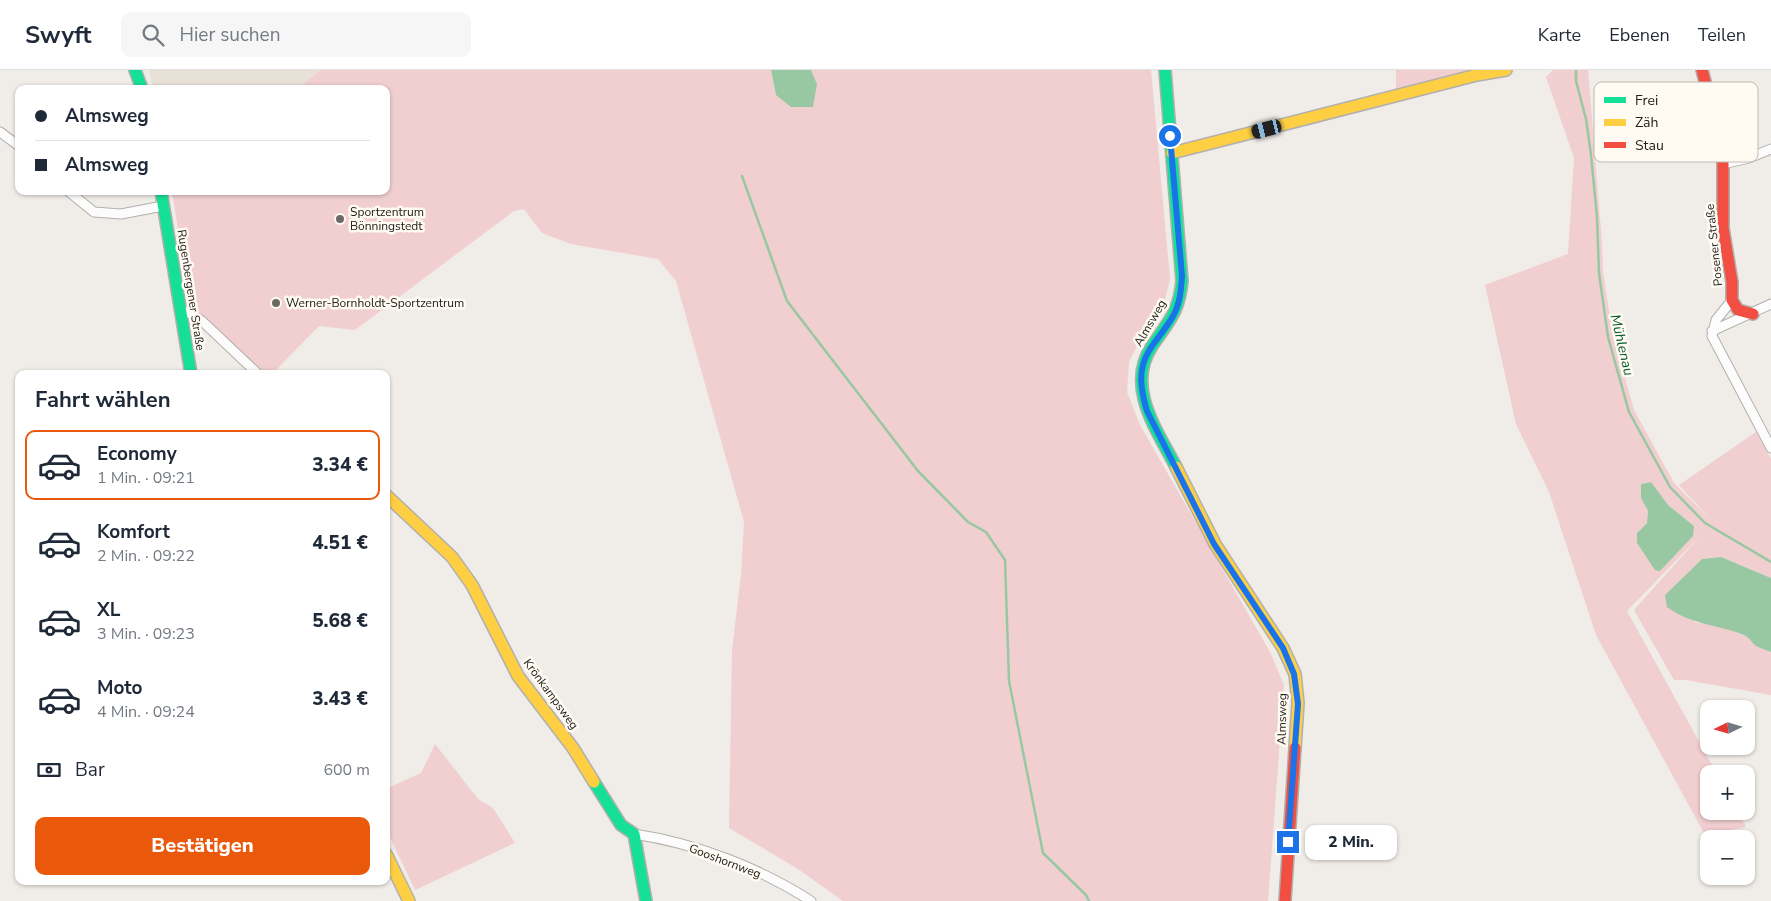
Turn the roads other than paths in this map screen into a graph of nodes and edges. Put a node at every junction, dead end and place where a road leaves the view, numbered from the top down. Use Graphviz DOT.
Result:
graph roads {
  1 [pos="135,70"];
  2 [pos="1165,70"];
  3 [pos="1506,70"];
  4 [pos="141,85"];
  5 [pos="0,132"];
  6 [pos="15,143"];
  7 [pos="1771,149"];
  8 [pos="1172,153"];
  9 [pos="1758,154"];
  10 [pos="1732,162"];
  11 [pos="1723,164"];
  12 [pos="73,195"];
  13 [pos="162,195"];
  14 [pos="164,209"];
  15 [pos="1732,300"];
  16 [pos="1771,304"];
  17 [pos="181,313"];
  18 [pos="1753,314"];
  19 [pos="1712,331"];
  20 [pos="189,370"];
  21 [pos="254,370"];
  22 [pos="1771,448"];
  23 [pos="390,499"];
  24 [pos="634,834"];
  25 [pos="390,862"];
  26 [pos="409,901"];
  27 [pos="646,901"];
  28 [pos="812,901"];
  29 [pos="1284,901"];
  1 -- 4 [label="street"];
  2 -- 8 [label="street, Almsweg"];
  3 -- 8 [label="street"];
  5 -- 6 [label="street"];
  7 -- 9 [label="street"];
  8 -- 29 [label="street, Almsweg"];
  10 -- 11 [label="street"];
  11 -- 15 [label="street, Posener Straße"];
  12 -- 14 [label="street"];
  13 -- 14 [label="street, Rugenbergener Straße"];
  14 -- 17 [label="street, Rugenbergener Straße"];
  15 -- 18 [label="street, Posener Straße"];
  15 -- 19 [label="street, Posener Straße"];
  16 -- 18 [label="street"];
  17 -- 20 [label="street, Rugenbergener Straße"];
  17 -- 21 [label="street"];
  18 -- 19 [label="street"];
  19 -- 22 [label="street"];
  23 -- 24 [label="street, Krönkampsweg"];
  24 -- 27 [label="street"];
  24 -- 28 [label="street, Gooshornweg"];
  25 -- 26 [label="street"];
}
